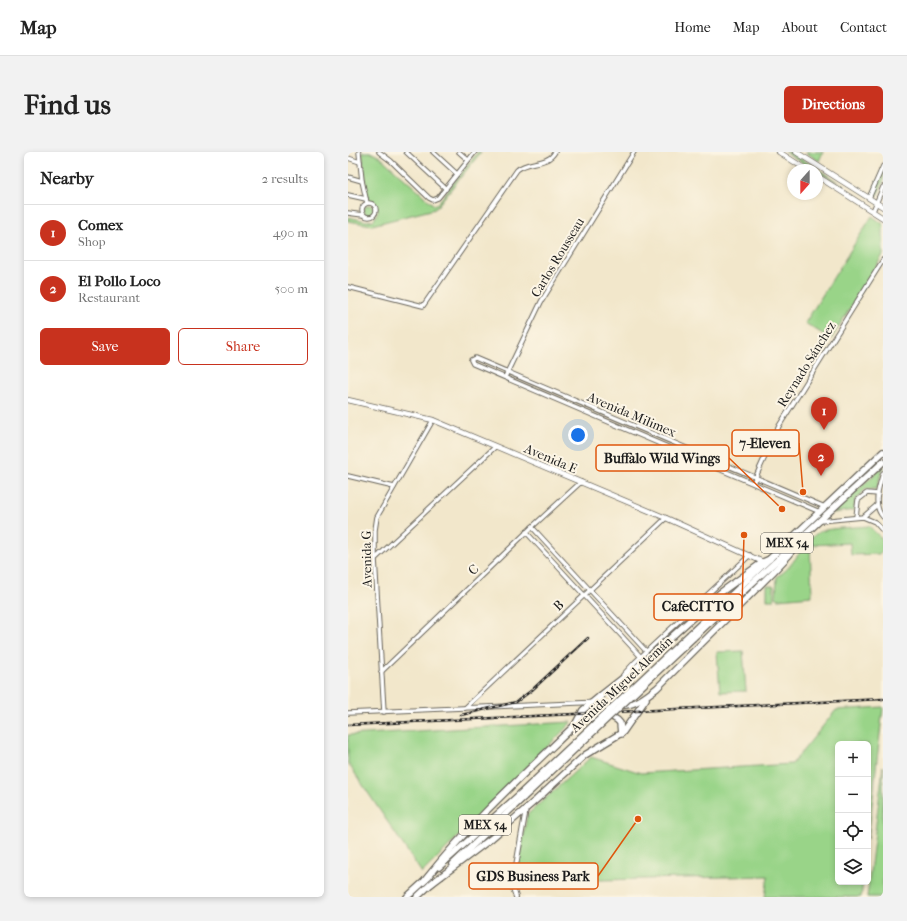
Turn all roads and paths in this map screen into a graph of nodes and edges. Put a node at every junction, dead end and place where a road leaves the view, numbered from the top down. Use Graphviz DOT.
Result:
graph roads {
  1 [pos="359,152"];
  2 [pos="379,152"];
  3 [pos="406,152"];
  4 [pos="433,152"];
  5 [pos="459,152"];
  6 [pos="475,152"];
  7 [pos="555,152"];
  8 [pos="634,152"];
  9 [pos="779,152"];
  10 [pos="796,152"];
  11 [pos="348,158"];
  12 [pos="468,160"];
  13 [pos="360,162"];
  14 [pos="798,164"];
  15 [pos="883,166"];
  16 [pos="457,174"];
  17 [pos="348,177"];
  18 [pos="823,180"];
  19 [pos="362,181"];
  20 [pos="883,187"];
  21 [pos="446,189"];
  22 [pos="348,196"];
  23 [pos="869,198"];
  24 [pos="366,199"];
  25 [pos="367,203"];
  26 [pos="874,207"];
  27 [pos="883,208"];
  28 [pos="348,213"];
  29 [pos="363,215"];
  30 [pos="883,218"];
  31 [pos="883,260"];
  32 [pos="348,287"];
  33 [pos="508,372"];
  34 [pos="505,377"];
  35 [pos="348,400"];
  36 [pos="432,420"];
  37 [pos="495,447"];
  38 [pos="883,452"];
  39 [pos="883,462"];
  40 [pos="883,473"];
  41 [pos="348,476"];
  42 [pos="756,477"];
  43 [pos="582,482"];
  44 [pos="753,484"];
  45 [pos="394,488"];
  46 [pos="878,494"];
  47 [pos="877,505"];
  48 [pos="825,507"];
  49 [pos="820,512"];
  50 [pos="856,517"];
  51 [pos="863,517"];
  52 [pos="883,517"];
  53 [pos="666,518"];
  54 [pos="820,521"];
  55 [pos="532,527"];
  56 [pos="883,531"];
  57 [pos="526,532"];
  58 [pos="794,545"];
  59 [pos="557,555"];
  60 [pos="750,555"];
  61 [pos="375,559"];
  62 [pos="770,559"];
  63 [pos="552,560"];
  64 [pos="763,562"];
  65 [pos="589,590"];
  66 [pos="584,595"];
  67 [pos="691,636"];
  68 [pos="646,652"];
  69 [pos="641,656"];
  70 [pos="381,672"];
  71 [pos="621,678"];
  72 [pos="657,688"];
  73 [pos="600,699"];
  74 [pos="576,702"];
  75 [pos="592,702"];
  76 [pos="465,708"];
  77 [pos="583,710"];
  78 [pos="384,712"];
  79 [pos="348,713"];
  80 [pos="574,726"];
  81 [pos="621,734"];
  82 [pos="526,808"];
  83 [pos="426,879"];
  84 [pos="432,884"];
  85 [pos="407,897"];
  86 [pos="417,897"];
  87 [pos="516,897"];
  1 -- 13 [label="street"];
  2 -- 21 [label="street"];
  3 -- 21 [label="street"];
  4 -- 16 [label="street"];
  5 -- 12 [label="street"];
  6 -- 12 [label="street"];
  7 -- 32 [label="street"];
  8 -- 33 [label="street, Carlos Rousseau"];
  9 -- 14 [label="main road"];
  10 -- 23 [label="main road"];
  11 -- 13 [label="street"];
  12 -- 16 [label="street"];
  13 -- 19 [label="street"];
  15 -- 23 [label="street"];
  16 -- 21 [label="street"];
  17 -- 19 [label="street"];
  18 -- 26 [label="main road"];
  19 -- 24 [label="street"];
  20 -- 26 [label="street"];
  22 -- 24 [label="street"];
  23 -- 26 [label="main road"];
  24 -- 25 [label="street"];
  25 -- 29 [label="street"];
  25 -- 29 [label="street"];
  26 -- 27 [label="main road"];
  26 -- 30 [label="main road"];
  28 -- 29 [label="street"];
  31 -- 42 [label="street, Reynado Sánchez"];
  33 -- 34 [label="street, Carlos Rousseau"];
  33 -- 34 [label="street, Avenida Milimex"];
  33 -- 42 [label="street, Avenida Milimex"];
  34 -- 44 [label="street, Avenida Milimex"];
  35 -- 36 [label="main road, Avenida E"];
  36 -- 37 [label="main road, Avenida E"];
  36 -- 45 [label="street, Avenida G"];
  37 -- 43 [label="main road, Avenida E"];
  37 -- 61 [label="street"];
  38 -- 48 [label="highway, Avenida Miguel Alemán / MEX 54"];
  39 -- 54 [label="highway, Avenida Miguel Alemán / MEX 54"];
  40 -- 46 [label="street"];
  41 -- 45 [label="street"];
  42 -- 44 [label="street, Reynado Sánchez"];
  42 -- 48 [label="street, Avenida Milimex"];
  43 -- 53 [label="main road, Avenida E"];
  43 -- 55 [label="street, C"];
  44 -- 49 [label="street, Avenida Milimex"];
  45 -- 61 [label="street, Avenida G"];
  46 -- 47 [label="street"];
  46 -- 50 [label="street"];
  47 -- 51 [label="street"];
  47 -- 52 [label="street"];
  48 -- 49 [label="highway, Avenida Miguel Alemán / MEX 54"];
  49 -- 62 [label="highway, Avenida Miguel Alemán / MEX 54"];
  50 -- 51 [label="street"];
  50 -- 54 [label="street"];
  51 -- 56 [label="street"];
  53 -- 60 [label="main road, Avenida E"];
  53 -- 65 [label="street, B"];
  54 -- 58 [label="highway, Avenida Miguel Alemán / MEX 54"];
  55 -- 57 [label="street, C"];
  55 -- 59 [label="street"];
  57 -- 63 [label="street"];
  57 -- 70 [label="street, C"];
  58 -- 67 [label="highway, Avenida Miguel Alemán / MEX 54"];
  58 -- 72 [label="highway"];
  59 -- 63 [label="street"];
  59 -- 65 [label="street"];
  60 -- 64 [label="main road, Avenida E"];
  60 -- 68 [label="street"];
  61 -- 70 [label="street, Avenida G"];
  62 -- 64 [label="highway"];
  62 -- 67 [label="highway, Avenida Miguel Alemán / MEX 54"];
  63 -- 66 [label="street"];
  64 -- 71 [label="highway"];
  65 -- 66 [label="street, B"];
  65 -- 68 [label="street"];
  66 -- 69 [label="street"];
  66 -- 76 [label="street, B"];
  67 -- 83 [label="highway, Avenida Miguel Alemán / MEX 54, bridge"];
  67 -- 84 [label="highway, Avenida Miguel Alemán / MEX 54, bridge"];
  68 -- 69 [label="street"];
  69 -- 71 [label="street"];
  70 -- 78 [label="street, Avenida G"];
  71 -- 73 [label="highway"];
  72 -- 73 [label="highway"];
  72 -- 81 [label="highway"];
  73 -- 75 [label="highway"];
  74 -- 75 [label="street"];
  74 -- 76 [label="street"];
  74 -- 77 [label="street"];
  75 -- 77 [label="highway"];
  76 -- 78 [label="street"];
  77 -- 80 [label="highway"];
  78 -- 79 [label="street"];
  80 -- 81 [label="highway"];
  80 -- 83 [label="highway"];
  81 -- 82 [label="highway"];
  82 -- 84 [label="highway"];
  82 -- 87 [label="street"];
  83 -- 85 [label="highway, Avenida Miguel Alemán / MEX 54"];
  84 -- 86 [label="highway, Avenida Miguel Alemán / MEX 54"];
}
